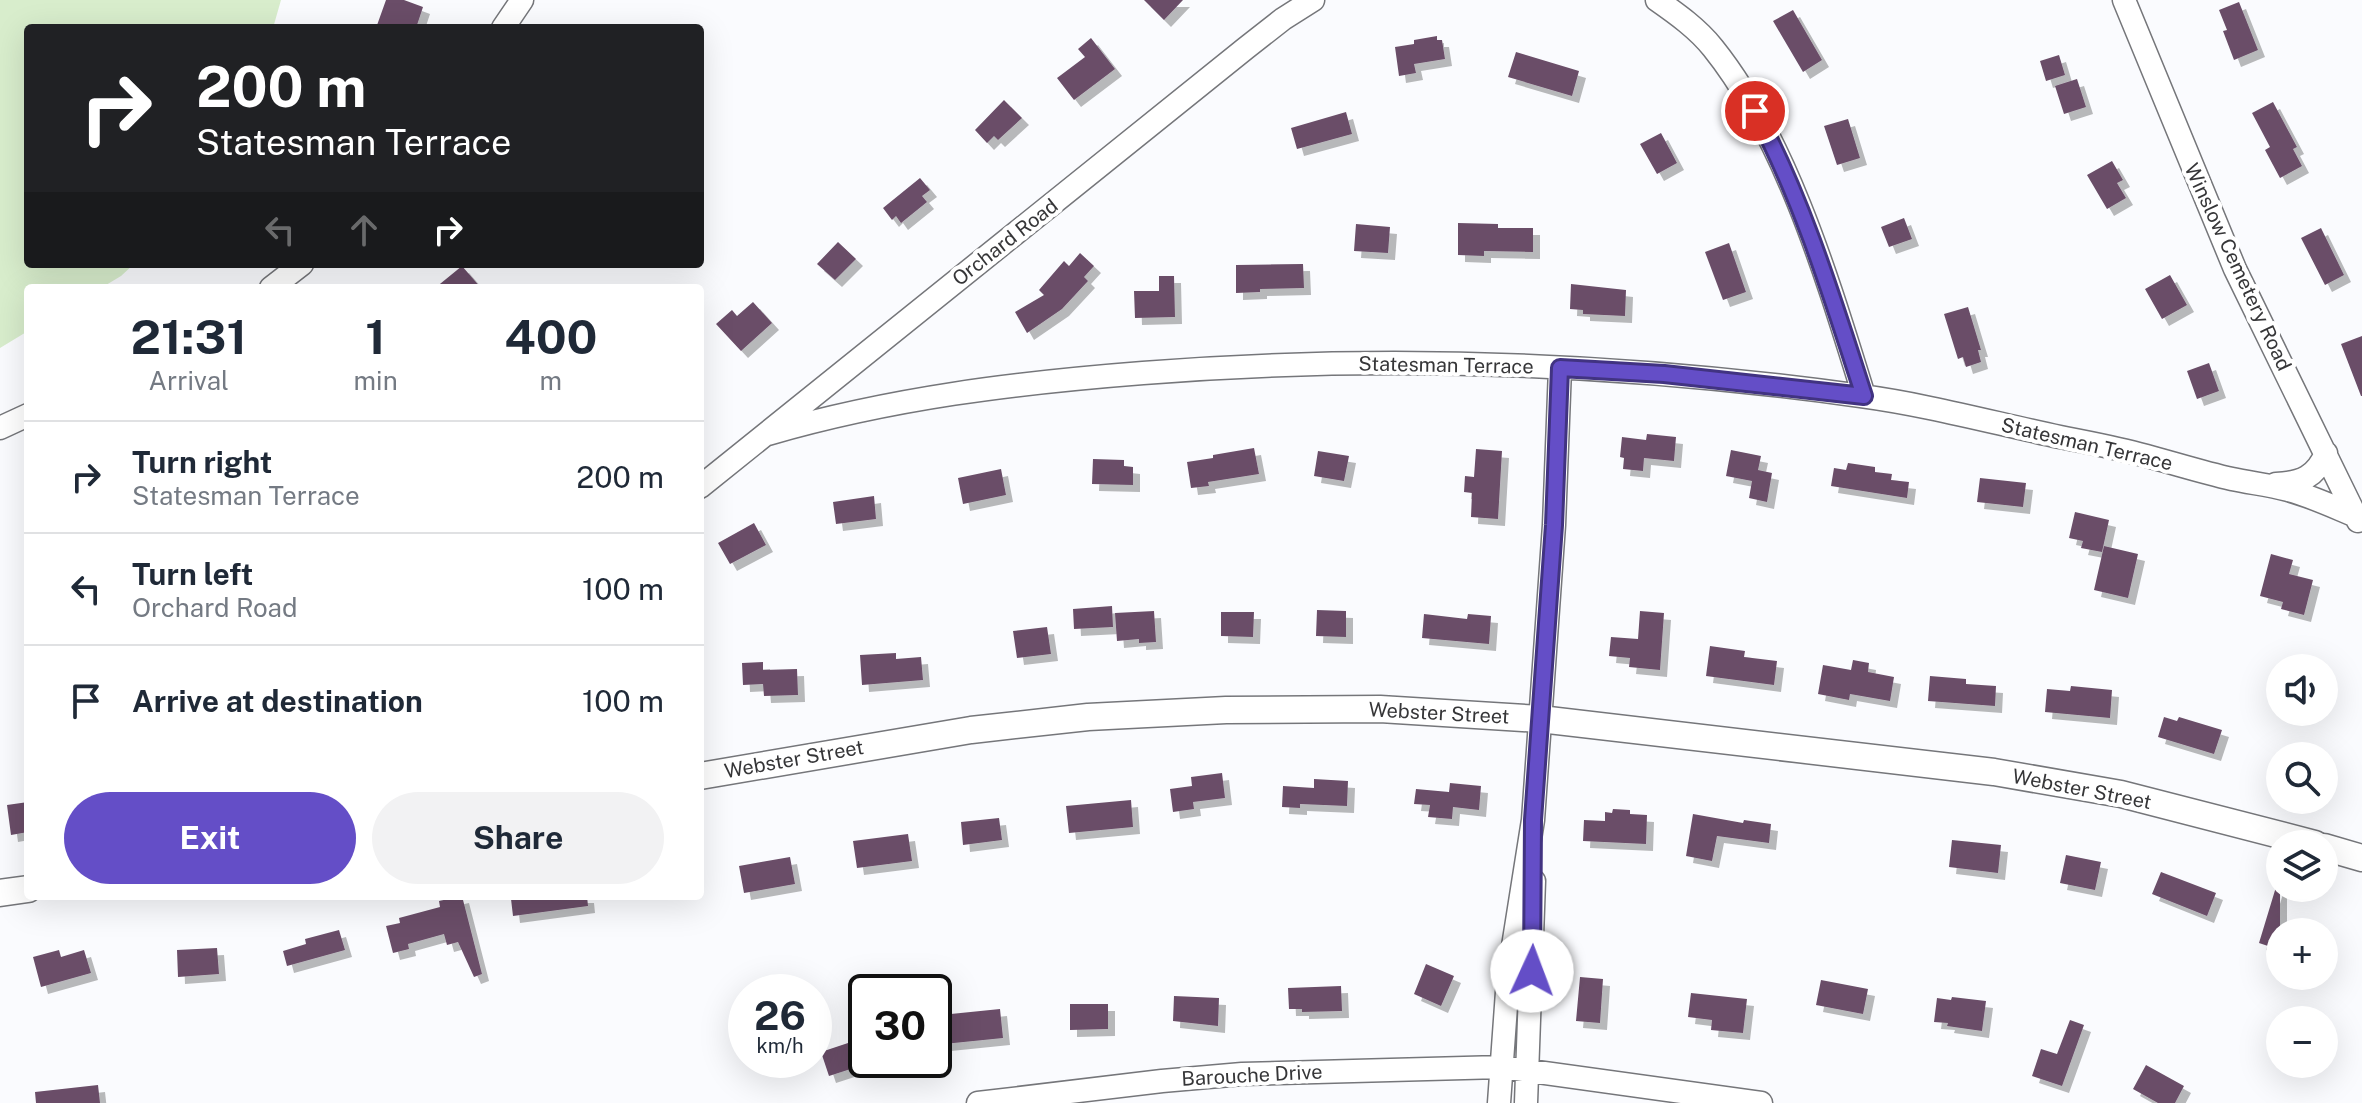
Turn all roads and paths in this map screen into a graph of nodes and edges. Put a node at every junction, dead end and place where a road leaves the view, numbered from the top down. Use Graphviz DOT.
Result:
graph roads {
  1 [pos="522,0"];
  2 [pos="1313,0"];
  3 [pos="1657,0"];
  4 [pos="2124,0"];
  5 [pos="506,24"];
  6 [pos="297,268"];
  7 [pos="276,284"];
  8 [pos="1560,368"];
  9 [pos="1864,396"];
  10 [pos="24,417"];
  11 [pos="0,428"];
  12 [pos="768,434"];
  13 [pos="2326,453"];
  14 [pos="704,484"];
  15 [pos="2262,485"];
  16 [pos="2359,523"];
  17 [pos="1540,719"];
  18 [pos="704,775"];
  19 [pos="1533,820"];
  20 [pos="2266,831"];
  21 [pos="2338,851"];
  22 [pos="2362,858"];
  23 [pos="24,890"];
  24 [pos="0,893"];
  25 [pos="1501,1067"];
  26 [pos="1528,1072"];
  27 [pos="978,1103"];
  28 [pos="1499,1103"];
  29 [pos="1526,1103"];
  30 [pos="1761,1103"];
  1 -- 5 [label="street"];
  2 -- 12 [label="street, Orchard Road"];
  3 -- 9 [label="street"];
  4 -- 13 [label="street, Winslow Cemetery Road"];
  6 -- 7 [label="street"];
  8 -- 9 [label="street, Statesman Terrace"];
  8 -- 12 [label="street, Statesman Terrace"];
  8 -- 17 [label="street"];
  9 -- 15 [label="street, Statesman Terrace"];
  10 -- 11 [label="street"];
  12 -- 14 [label="street, Orchard Road"];
  13 -- 15 [label="street, Statesman Terrace"];
  13 -- 16 [label="street, Winslow Cemetery Road"];
  15 -- 16 [label="street, Statesman Terrace"];
  17 -- 18 [label="street, Webster Street"];
  17 -- 19 [label="street"];
  17 -- 20 [label="street, Webster Street"];
  19 -- 25 [label="street"];
  19 -- 26 [label="street"];
  21 -- 22 [label="street"];
  23 -- 24 [label="street"];
  25 -- 26 [label="street, Barouche Drive"];
  25 -- 27 [label="street, Barouche Drive"];
  25 -- 28 [label="street"];
  26 -- 29 [label="street"];
  26 -- 30 [label="street, Barouche Drive"];
}
